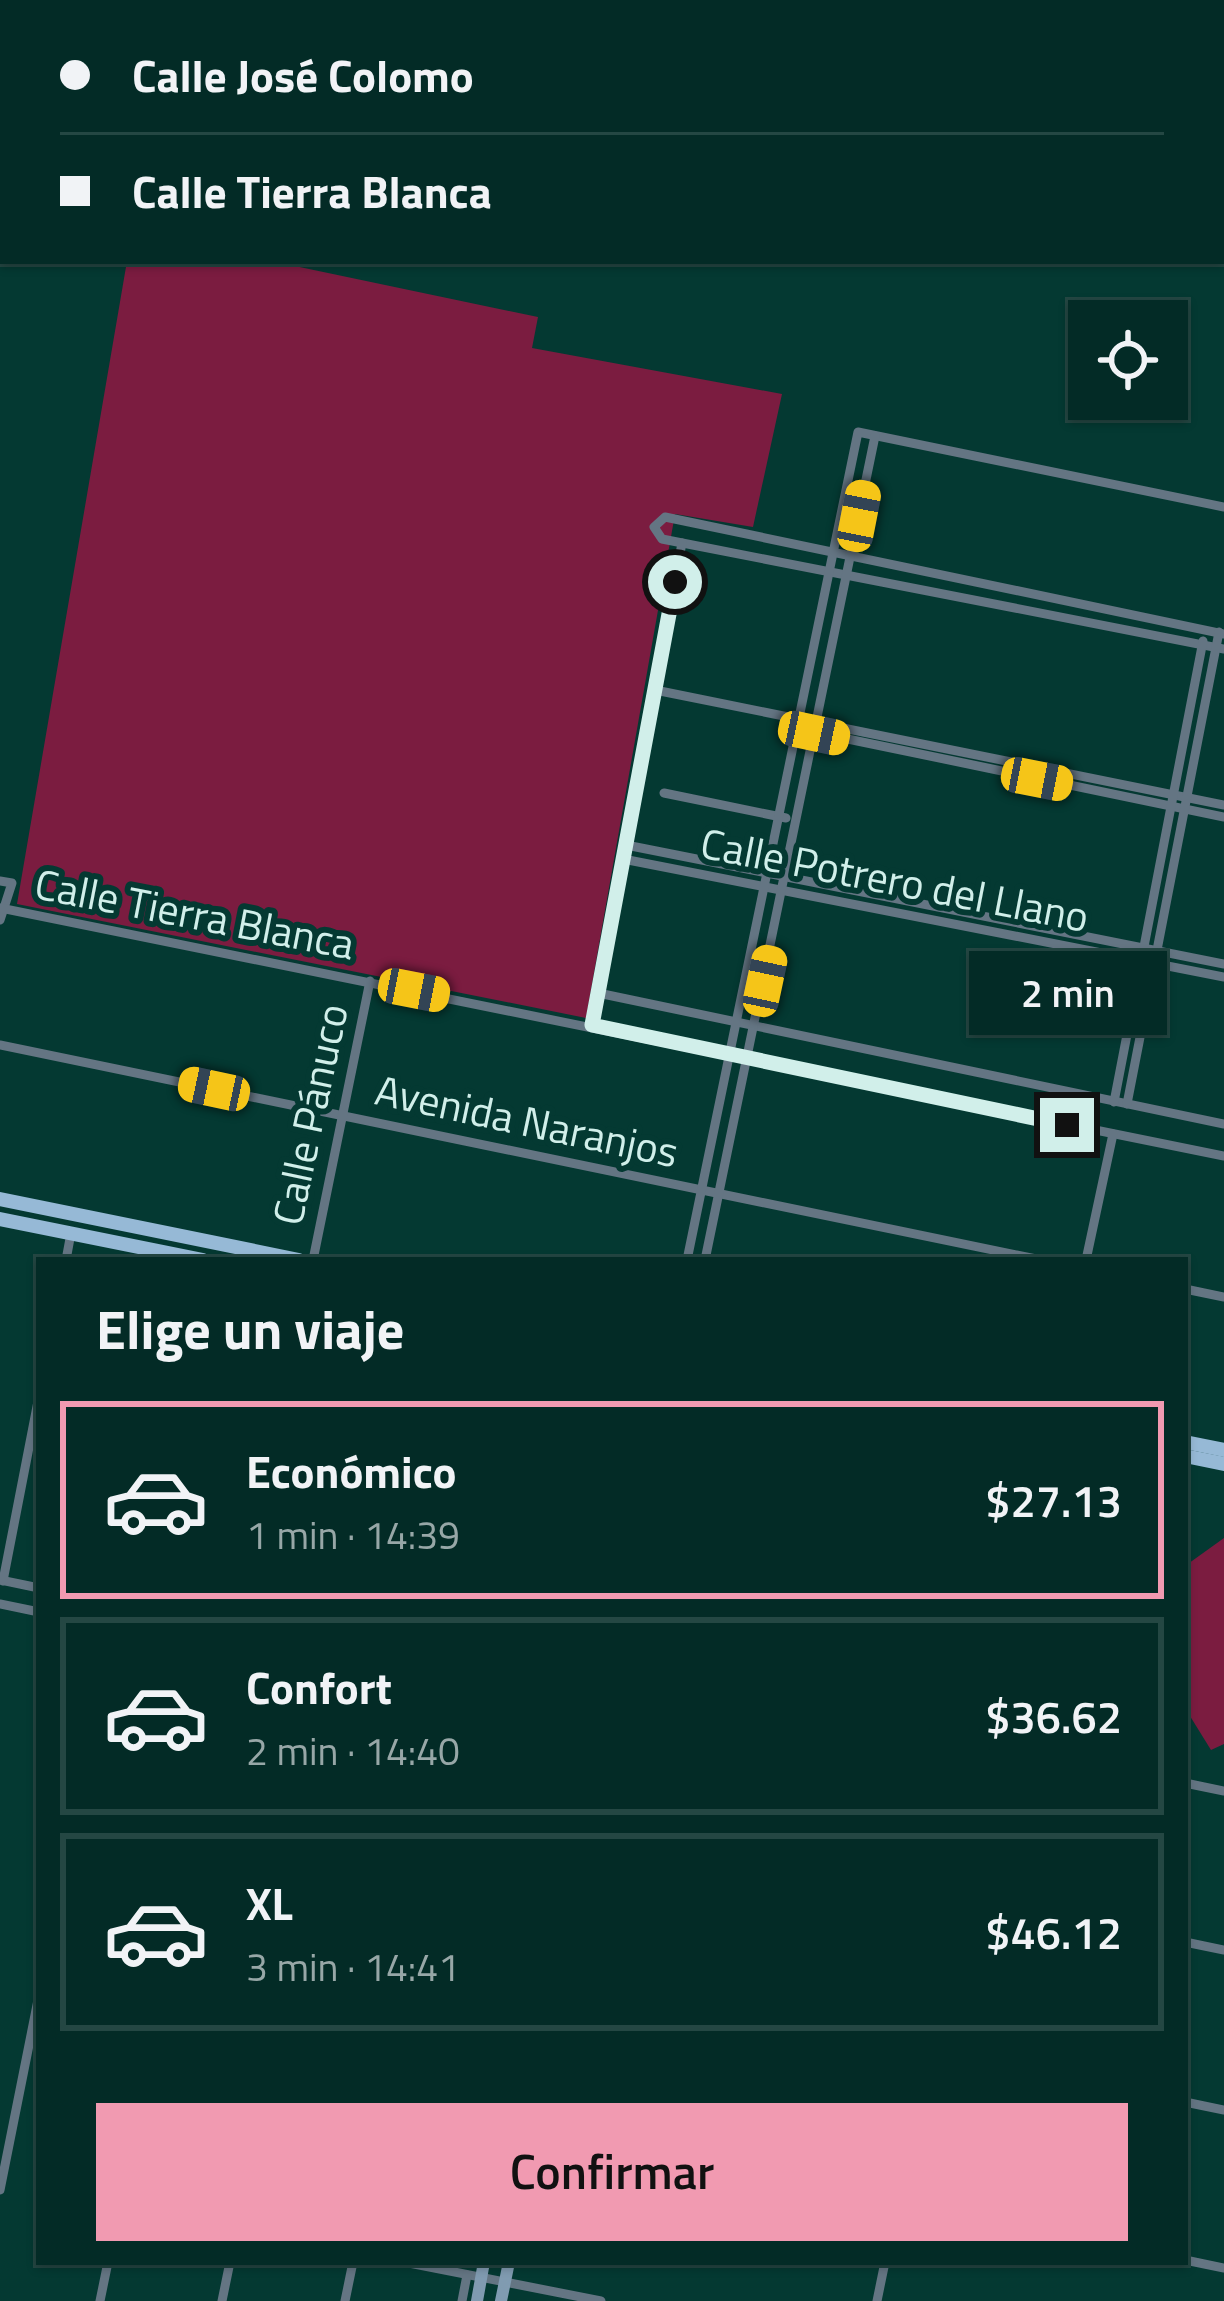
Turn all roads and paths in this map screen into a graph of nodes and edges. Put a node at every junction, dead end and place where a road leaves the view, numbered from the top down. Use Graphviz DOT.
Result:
graph roads {
  1 [pos="875,436"];
  2 [pos="1224,507"];
  3 [pos="767,538"];
  4 [pos="682,543"];
  5 [pos="792,544"];
  6 [pos="834,552"];
  7 [pos="851,556"];
  8 [pos="763,559"];
  9 [pos="788,564"];
  10 [pos="830,572"];
  11 [pos="847,575"];
  12 [pos="1033,594"];
  13 [pos="1030,611"];
  14 [pos="1206,630"];
  15 [pos="1221,633"];
  16 [pos="1202,645"];
  17 [pos="1220,649"];
  18 [pos="655,690"];
  19 [pos="818,720"];
  20 [pos="797,721"];
  21 [pos="814,733"];
  22 [pos="664,793"];
  23 [pos="1172,801"];
  24 [pos="1185,803"];
  25 [pos="1224,806"];
  26 [pos="781,817"];
  27 [pos="1224,817"];
  28 [pos="797,820"];
  29 [pos="626,845"];
  30 [pos="623,859"];
  31 [pos="700,860"];
  32 [pos="698,874"];
  33 [pos="770,874"];
  34 [pos="786,877"];
  35 [pos="6,882"];
  36 [pos="767,887"];
  37 [pos="783,891"];
  38 [pos="2,912"];
  39 [pos="1144,948"];
  40 [pos="1157,950"];
  41 [pos="1141,961"];
  42 [pos="1154,964"];
  43 [pos="1224,964"];
  44 [pos="1224,977"];
  45 [pos="370,981"];
  46 [pos="598,993"];
  47 [pos="740,1023"];
  48 [pos="592,1025"];
  49 [pos="756,1026"];
  50 [pos="0,1045"];
  51 [pos="732,1057"];
  52 [pos="748,1060"];
  53 [pos="1114,1102"];
  54 [pos="1127,1104"];
  55 [pos="342,1116"];
  56 [pos="1224,1124"];
  57 [pos="1112,1134"];
  58 [pos="1224,1156"];
  59 [pos="703,1190"];
  60 [pos="720,1194"];
  61 [pos="0,1199"];
  62 [pos="0,1219"];
  63 [pos="71,1233"];
  64 [pos="67,1257"];
  65 [pos="185,1257"];
  66 [pos="284,1257"];
  67 [pos="314,1257"];
  68 [pos="688,1257"];
  69 [pos="706,1257"];
  70 [pos="1026,1257"];
  71 [pos="1087,1257"];
  72 [pos="1188,1290"];
  73 [pos="1224,1297"];
  74 [pos="36,1411"];
  75 [pos="1188,1443"];
  76 [pos="1224,1450"];
  77 [pos="1188,1457"];
  78 [pos="1224,1464"];
  79 [pos="1,1580"];
  80 [pos="36,1587"];
  81 [pos="0,1604"];
  82 [pos="36,1611"];
  83 [pos="1188,1784"];
  84 [pos="1224,1791"];
  85 [pos="1188,1943"];
  86 [pos="1224,1950"];
  87 [pos="36,2010"];
  88 [pos="1188,2103"];
  89 [pos="1224,2110"];
  90 [pos="0,2190"];
  91 [pos="1188,2261"];
  92 [pos="107,2265"];
  93 [pos="229,2265"];
  94 [pos="351,2265"];
  95 [pos="418,2265"];
  96 [pos="482,2265"];
  97 [pos="508,2265"];
  98 [pos="884,2265"];
  99 [pos="1224,2268"];
  100 [pos="474,2277"];
  101 [pos="505,2283"];
  102 [pos="100,2301"];
  103 [pos="222,2301"];
  104 [pos="345,2301"];
  105 [pos="462,2301"];
  106 [pos="477,2301"];
  107 [pos="501,2301"];
  108 [pos="601,2301"];
  109 [pos="878,2301"];
  1 -- 2 [label="street"];
  1 -- 6 [label="street"];
  1 -- 7 [label="street"];
  3 -- 4 [label="street"];
  3 -- 5 [label="street"];
  3 -- 8 [label="street"];
  4 -- 8 [label="street"];
  4 -- 18 [label="street"];
  5 -- 6 [label="street"];
  5 -- 9 [label="street"];
  6 -- 7 [label="street"];
  6 -- 10 [label="street"];
  7 -- 11 [label="street"];
  7 -- 12 [label="street"];
  8 -- 9 [label="street"];
  9 -- 10 [label="street"];
  10 -- 11 [label="street"];
  10 -- 20 [label="street"];
  11 -- 13 [label="street"];
  11 -- 19 [label="street"];
  12 -- 13 [label="street"];
  12 -- 14 [label="street"];
  13 -- 16 [label="street"];
  14 -- 15 [label="street"];
  14 -- 16 [label="street"];
  15 -- 17 [label="street"];
  16 -- 17 [label="street"];
  16 -- 23 [label="street"];
  17 -- 24 [label="street"];
  18 -- 20 [label="street"];
  18 -- 29 [label="street"];
  19 -- 20 [label="street"];
  19 -- 21 [label="street"];
  19 -- 23 [label="street"];
  20 -- 21 [label="street"];
  20 -- 26 [label="street"];
  21 -- 23 [label="street"];
  21 -- 28 [label="street"];
  22 -- 26 [label="street"];
  23 -- 24 [label="street"];
  23 -- 39 [label="street"];
  24 -- 25 [label="street"];
  24 -- 27 [label="street"];
  24 -- 40 [label="street"];
  26 -- 28 [label="street"];
  26 -- 33 [label="street"];
  28 -- 34 [label="street"];
  29 -- 30 [label="street"];
  29 -- 31 [label="street, Calle Potrero del Llano"];
  30 -- 32 [label="street, Calle Potrero del Llano"];
  30 -- 46 [label="street"];
  31 -- 32 [label="street"];
  31 -- 33 [label="street, Calle Potrero del Llano"];
  32 -- 36 [label="street, Calle Potrero del Llano"];
  33 -- 34 [label="street, Calle Potrero del Llano"];
  33 -- 36 [label="street"];
  34 -- 37 [label="street"];
  34 -- 39 [label="street, Calle Potrero del Llano"];
  35 -- 38 [label="street"];
  36 -- 37 [label="street, Calle Potrero del Llano"];
  36 -- 47 [label="street"];
  37 -- 41 [label="street, Calle Potrero del Llano"];
  37 -- 49 [label="street"];
  38 -- 45 [label="street, Calle Tierra Blanca"];
  39 -- 40 [label="street, Calle Potrero del Llano"];
  39 -- 41 [label="street"];
  40 -- 42 [label="street"];
  40 -- 43 [label="street, Calle Potrero del Llano"];
  41 -- 42 [label="street, Calle Potrero del Llano"];
  41 -- 53 [label="street"];
  42 -- 44 [label="street, Calle Potrero del Llano"];
  42 -- 54 [label="street"];
  45 -- 48 [label="street, Calle Tierra Blanca"];
  45 -- 55 [label="street, Calle Pánuco"];
  46 -- 47 [label="street"];
  46 -- 48 [label="street"];
  47 -- 49 [label="street"];
  47 -- 51 [label="street"];
  48 -- 51 [label="street, Calle Tierra Blanca"];
  49 -- 52 [label="street"];
  49 -- 53 [label="street"];
  50 -- 55 [label="street, Avenida Naranjos"];
  51 -- 52 [label="street, Calle Tierra Blanca"];
  51 -- 59 [label="street"];
  52 -- 57 [label="street, Calle Tierra Blanca"];
  52 -- 60 [label="street"];
  53 -- 54 [label="street"];
  54 -- 56 [label="street"];
  55 -- 59 [label="street, Avenida Naranjos"];
  55 -- 67 [label="street, Calle Pánuco"];
  57 -- 58 [label="street, Calle Tierra Blanca"];
  57 -- 71 [label="street"];
  59 -- 60 [label="street, Avenida Naranjos"];
  59 -- 68 [label="street"];
  60 -- 69 [label="street"];
  60 -- 70 [label="street, Avenida Naranjos"];
  61 -- 66 [label="main road"];
  62 -- 63 [label="main road"];
  63 -- 64 [label="street"];
  63 -- 65 [label="main road"];
  72 -- 73 [label="street"];
  74 -- 79 [label="street"];
  75 -- 76 [label="main road"];
  77 -- 78 [label="main road"];
  79 -- 80 [label="street"];
  81 -- 82 [label="street"];
  83 -- 84 [label="street"];
  85 -- 86 [label="street"];
  87 -- 90 [label="street"];
  88 -- 89 [label="street"];
  91 -- 99 [label="street"];
  92 -- 102 [label="street"];
  93 -- 103 [label="street"];
  94 -- 104 [label="street"];
  95 -- 100 [label="street"];
  96 -- 100 [label="street"];
  97 -- 101 [label="street"];
  98 -- 109 [label="street"];
  100 -- 101 [label="street"];
  100 -- 105 [label="street"];
  100 -- 106 [label="street"];
  101 -- 107 [label="street"];
  101 -- 108 [label="street"];
}
